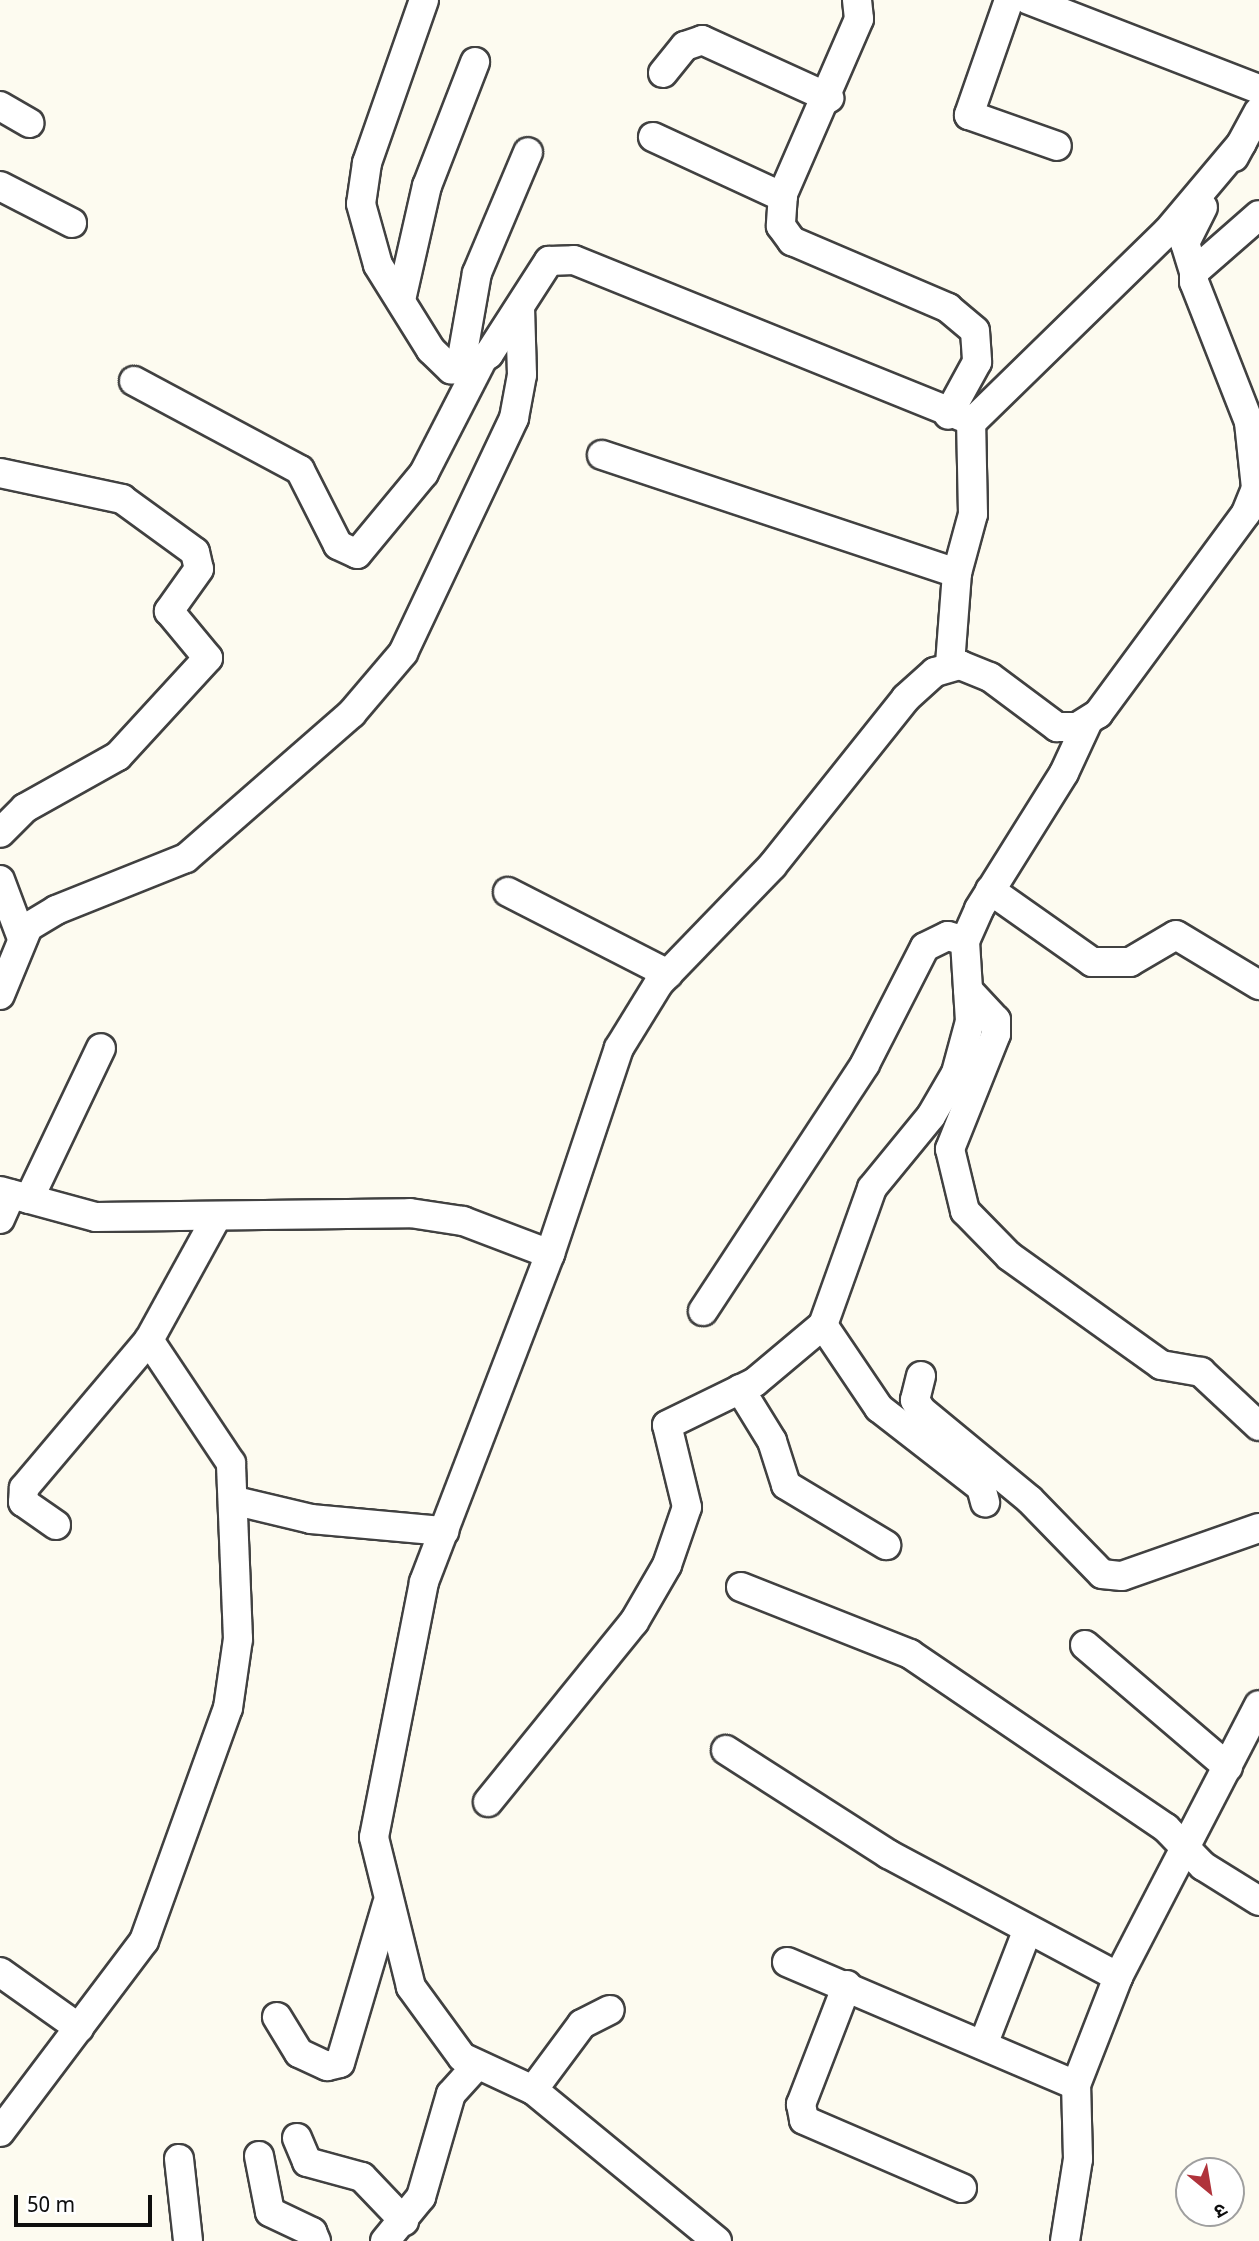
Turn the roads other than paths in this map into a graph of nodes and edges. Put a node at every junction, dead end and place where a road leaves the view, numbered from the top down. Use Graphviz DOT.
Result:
graph roads {
  1 [pos="424,0"];
  2 [pos="857,0"];
  3 [pos="1009,0"];
  4 [pos="1029,0"];
  5 [pos="475,62"];
  6 [pos="663,73"];
  7 [pos="1259,89"];
  8 [pos="829,98"];
  9 [pos="0,106"];
  10 [pos="1259,111"];
  11 [pos="30,123"];
  12 [pos="653,138"];
  13 [pos="1242,143"];
  14 [pos="1056,146"];
  15 [pos="528,152"];
  16 [pos="0,186"];
  17 [pos="783,197"];
  18 [pos="1259,215"];
  19 [pos="72,223"];
  20 [pos="1194,272"];
  21 [pos="401,300"];
  22 [pos="520,308"];
  23 [pos="470,367"];
  24 [pos="134,380"];
  25 [pos="959,418"];
  26 [pos="602,455"];
  27 [pos="0,474"];
  28 [pos="1257,488"];
  29 [pos="957,573"];
  30 [pos="950,664"];
  31 [pos="1088,721"];
  32 [pos="0,833"];
  33 [pos="0,880"];
  34 [pos="990,890"];
  35 [pos="508,892"];
  36 [pos="21,936"];
  37 [pos="965,941"];
  38 [pos="668,974"];
  39 [pos="1259,985"];
  40 [pos="968,990"];
  41 [pos="0,995"];
  42 [pos="101,1048"];
  43 [pos="10,1201"];
  44 [pos="216,1218"];
  45 [pos="550,1254"];
  46 [pos="703,1311"];
  47 [pos="823,1325"];
  48 [pos="149,1339"];
  49 [pos="921,1376"];
  50 [pos="740,1388"];
  51 [pos="1259,1426"];
  52 [pos="236,1501"];
  53 [pos="985,1502"];
  54 [pos="56,1525"];
  55 [pos="1259,1528"];
  56 [pos="444,1531"];
  57 [pos="886,1545"];
  58 [pos="741,1587"];
  59 [pos="1085,1645"];
  60 [pos="1259,1705"];
  61 [pos="726,1750"];
  62 [pos="1228,1767"];
  63 [pos="488,1802"];
  64 [pos="1187,1846"];
  65 [pos="1259,1901"];
  66 [pos="388,1902"];
  67 [pos="1028,1929"];
  68 [pos="788,1962"];
  69 [pos="0,1972"];
  70 [pos="1118,1977"];
  71 [pos="847,1985"];
  72 [pos="610,2010"];
  73 [pos="277,2017"];
  74 [pos="79,2028"];
  75 [pos="983,2045"];
  76 [pos="476,2066"];
  77 [pos="1062,2079"];
  78 [pos="533,2090"];
  79 [pos="0,2132"];
  80 [pos="297,2138"];
  81 [pos="259,2156"];
  82 [pos="179,2159"];
  83 [pos="962,2188"];
  84 [pos="395,2231"];
  85 [pos="188,2241"];
  86 [pos="316,2241"];
  87 [pos="717,2241"];
  88 [pos="1065,2241"];
  1 -- 21 [label="street"];
  2 -- 8 [label="street"];
  3 -- 14 [label="street"];
  4 -- 7 [label="street"];
  5 -- 21 [label="street"];
  6 -- 8 [label="street"];
  8 -- 17 [label="street"];
  9 -- 11 [label="street"];
  10 -- 13 [label="street"];
  12 -- 17 [label="street"];
  13 -- 20 [label="street"];
  13 -- 25 [label="street"];
  15 -- 23 [label="street"];
  16 -- 19 [label="street"];
  17 -- 25 [label="street"];
  18 -- 20 [label="street"];
  20 -- 28 [label="street"];
  21 -- 23 [label="street"];
  22 -- 23 [label="street"];
  22 -- 25 [label="street"];
  22 -- 36 [label="street"];
  23 -- 24 [label="street"];
  25 -- 29 [label="street"];
  26 -- 29 [label="street"];
  27 -- 32 [label="street"];
  28 -- 31 [label="street"];
  29 -- 30 [label="street"];
  30 -- 31 [label="street"];
  30 -- 38 [label="street"];
  31 -- 34 [label="street"];
  33 -- 36 [label="street"];
  34 -- 37 [label="street"];
  34 -- 39 [label="street"];
  35 -- 38 [label="street"];
  36 -- 41 [label="street"];
  37 -- 40 [label="street"];
  37 -- 46 [label="street"];
  38 -- 45 [label="street"];
  40 -- 47 [label="street"];
  40 -- 51 [label="street"];
  42 -- 43 [label="street"];
  43 -- 44 [label="street"];
  44 -- 45 [label="street"];
  44 -- 48 [label="street"];
  45 -- 56 [label="street"];
  47 -- 50 [label="street"];
  47 -- 53 [label="street"];
  48 -- 52 [label="street"];
  48 -- 54 [label="street"];
  49 -- 55 [label="street"];
  50 -- 57 [label="street"];
  50 -- 63 [label="street"];
  52 -- 56 [label="street"];
  52 -- 74 [label="street"];
  56 -- 66 [label="street"];
  58 -- 64 [label="street"];
  59 -- 62 [label="street"];
  60 -- 62 [label="street"];
  61 -- 67 [label="street"];
  62 -- 64 [label="street"];
  64 -- 65 [label="street"];
  64 -- 70 [label="street"];
  66 -- 73 [label="street"];
  66 -- 76 [label="street"];
  67 -- 70 [label="street"];
  67 -- 75 [label="street"];
  68 -- 71 [label="street"];
  69 -- 74 [label="street"];
  70 -- 77 [label="street"];
  71 -- 75 [label="street"];
  71 -- 83 [label="street"];
  72 -- 78 [label="street"];
  74 -- 79 [label="street"];
  75 -- 77 [label="street"];
  76 -- 78 [label="street"];
  76 -- 84 [label="street"];
  77 -- 88 [label="street"];
  78 -- 87 [label="street"];
  80 -- 84 [label="street"];
  81 -- 86 [label="street"];
  82 -- 85 [label="street"];
}
